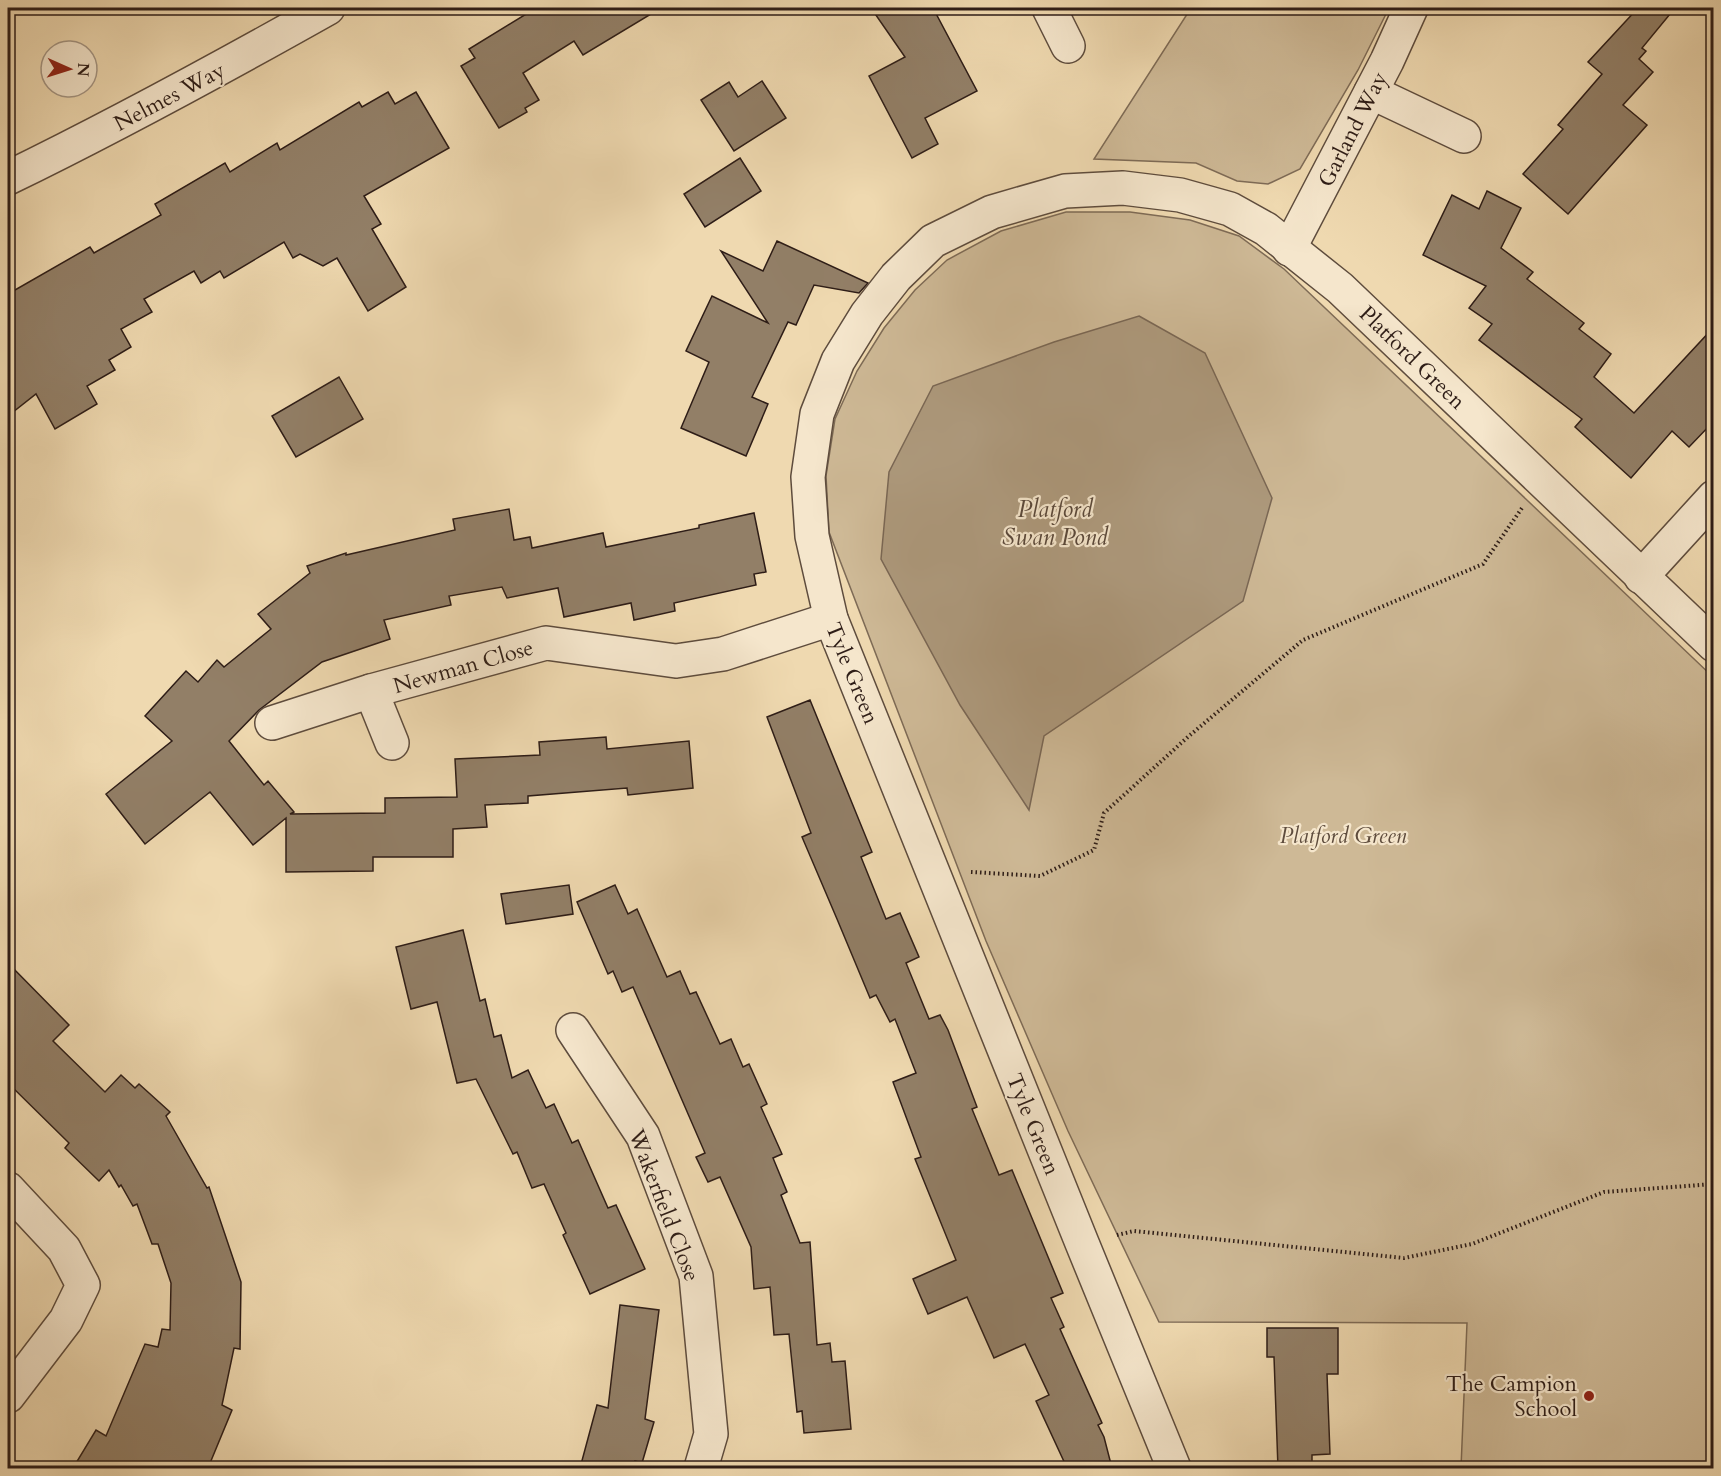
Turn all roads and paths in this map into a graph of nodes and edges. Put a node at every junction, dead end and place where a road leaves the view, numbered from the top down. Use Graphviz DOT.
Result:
graph roads {
  1 [pos="328,8"];
  2 [pos="1049,8"];
  3 [pos="1411,8"];
  4 [pos="1068,46"];
  5 [pos="1371,92"];
  6 [pos="1464,136"];
  7 [pos="8,178"];
  8 [pos="1289,249"];
  9 [pos="1541,481"];
  10 [pos="1713,497"];
  11 [pos="1641,577"];
  12 [pos="831,619"];
  13 [pos="1713,645"];
  14 [pos="371,691"];
  15 [pos="272,723"];
  16 [pos="392,743"];
  17 [pos="932,869"];
  18 [pos="573,1030"];
  19 [pos="1713,1184"];
  20 [pos="8,1189"];
  21 [pos="1082,1243"];
  22 [pos="8,1396"];
  23 [pos="701,1468"];
  24 [pos="1174,1468"];
  1 -- 7 [label="street, Nelmes Way"];
  2 -- 4 [label="street"];
  3 -- 5 [label="street, Garland Way"];
  5 -- 6 [label="street"];
  5 -- 8 [label="street, Garland Way"];
  8 -- 9 [label="street, Platford Green"];
  8 -- 12 [label="street, Tyle Green"];
  9 -- 11 [label="street, Platford Green"];
  9 -- 17 [label="path"];
  10 -- 11 [label="street"];
  11 -- 13 [label="street, Platford Green"];
  12 -- 14 [label="street, Newman Close"];
  12 -- 17 [label="street, Tyle Green"];
  14 -- 15 [label="street, Newman Close"];
  14 -- 16 [label="street"];
  17 -- 21 [label="street, Tyle Green"];
  18 -- 23 [label="street, Wakerfield Close"];
  19 -- 21 [label="path"];
  20 -- 22 [label="street"];
  21 -- 24 [label="street, Tyle Green"];
}
